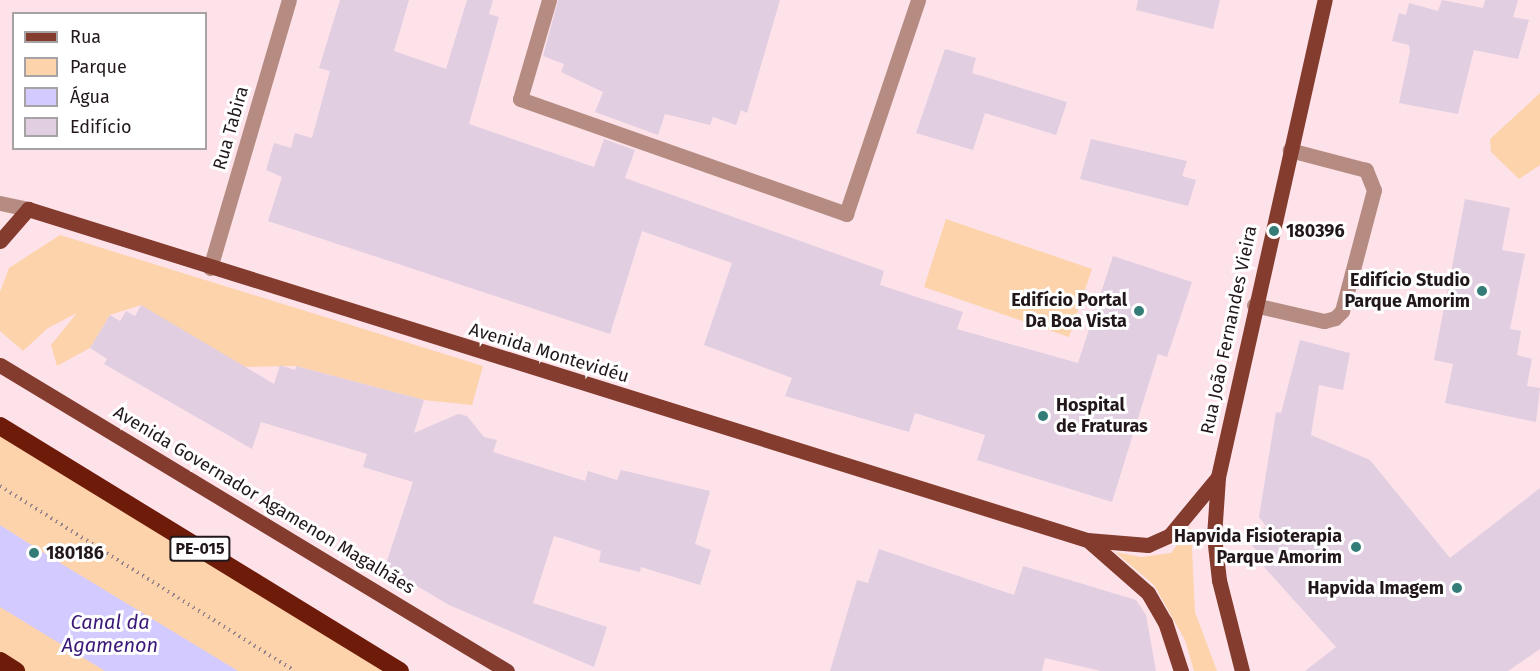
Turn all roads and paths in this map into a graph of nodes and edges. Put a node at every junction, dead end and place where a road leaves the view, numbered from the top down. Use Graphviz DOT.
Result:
graph roads {
  1 [pos="289,0"];
  2 [pos="549,0"];
  3 [pos="918,0"];
  4 [pos="1325,0"];
  5 [pos="1290,150"];
  6 [pos="0,203"];
  7 [pos="28,209"];
  8 [pos="0,241"];
  9 [pos="210,268"];
  10 [pos="1254,305"];
  11 [pos="0,365"];
  12 [pos="0,426"];
  13 [pos="1218,477"];
  14 [pos="0,486"];
  15 [pos="1087,540"];
  16 [pos="0,661"];
  17 [pos="16,671"];
  18 [pos="295,671"];
  19 [pos="400,671"];
  20 [pos="507,671"];
  21 [pos="1181,671"];
  22 [pos="1242,671"];
  1 -- 9 [label="street, Rua Tabira"];
  2 -- 3 [label="street"];
  4 -- 5 [label="main road, Rua João Fernandes Vieira"];
  5 -- 10 [label="main road, Rua João Fernandes Vieira"];
  5 -- 10 [label="street"];
  6 -- 7 [label="street, Avenida Montevidéu"];
  7 -- 8 [label="main road"];
  7 -- 9 [label="main road, Avenida Montevidéu"];
  9 -- 15 [label="main road, Avenida Montevidéu"];
  10 -- 13 [label="main road, Rua João Fernandes Vieira"];
  11 -- 20 [label="main road, Avenida Governador Agamenon Magalhães"];
  12 -- 19 [label="highway, PE-015"];
  13 -- 15 [label="main road, Avenida Montevidéu"];
  13 -- 22 [label="main road, Rua João Fernandes Vieira"];
  14 -- 18 [label="path"];
  15 -- 21 [label="main road, Avenida Montevidéu"];
  16 -- 17 [label="highway"];
}
